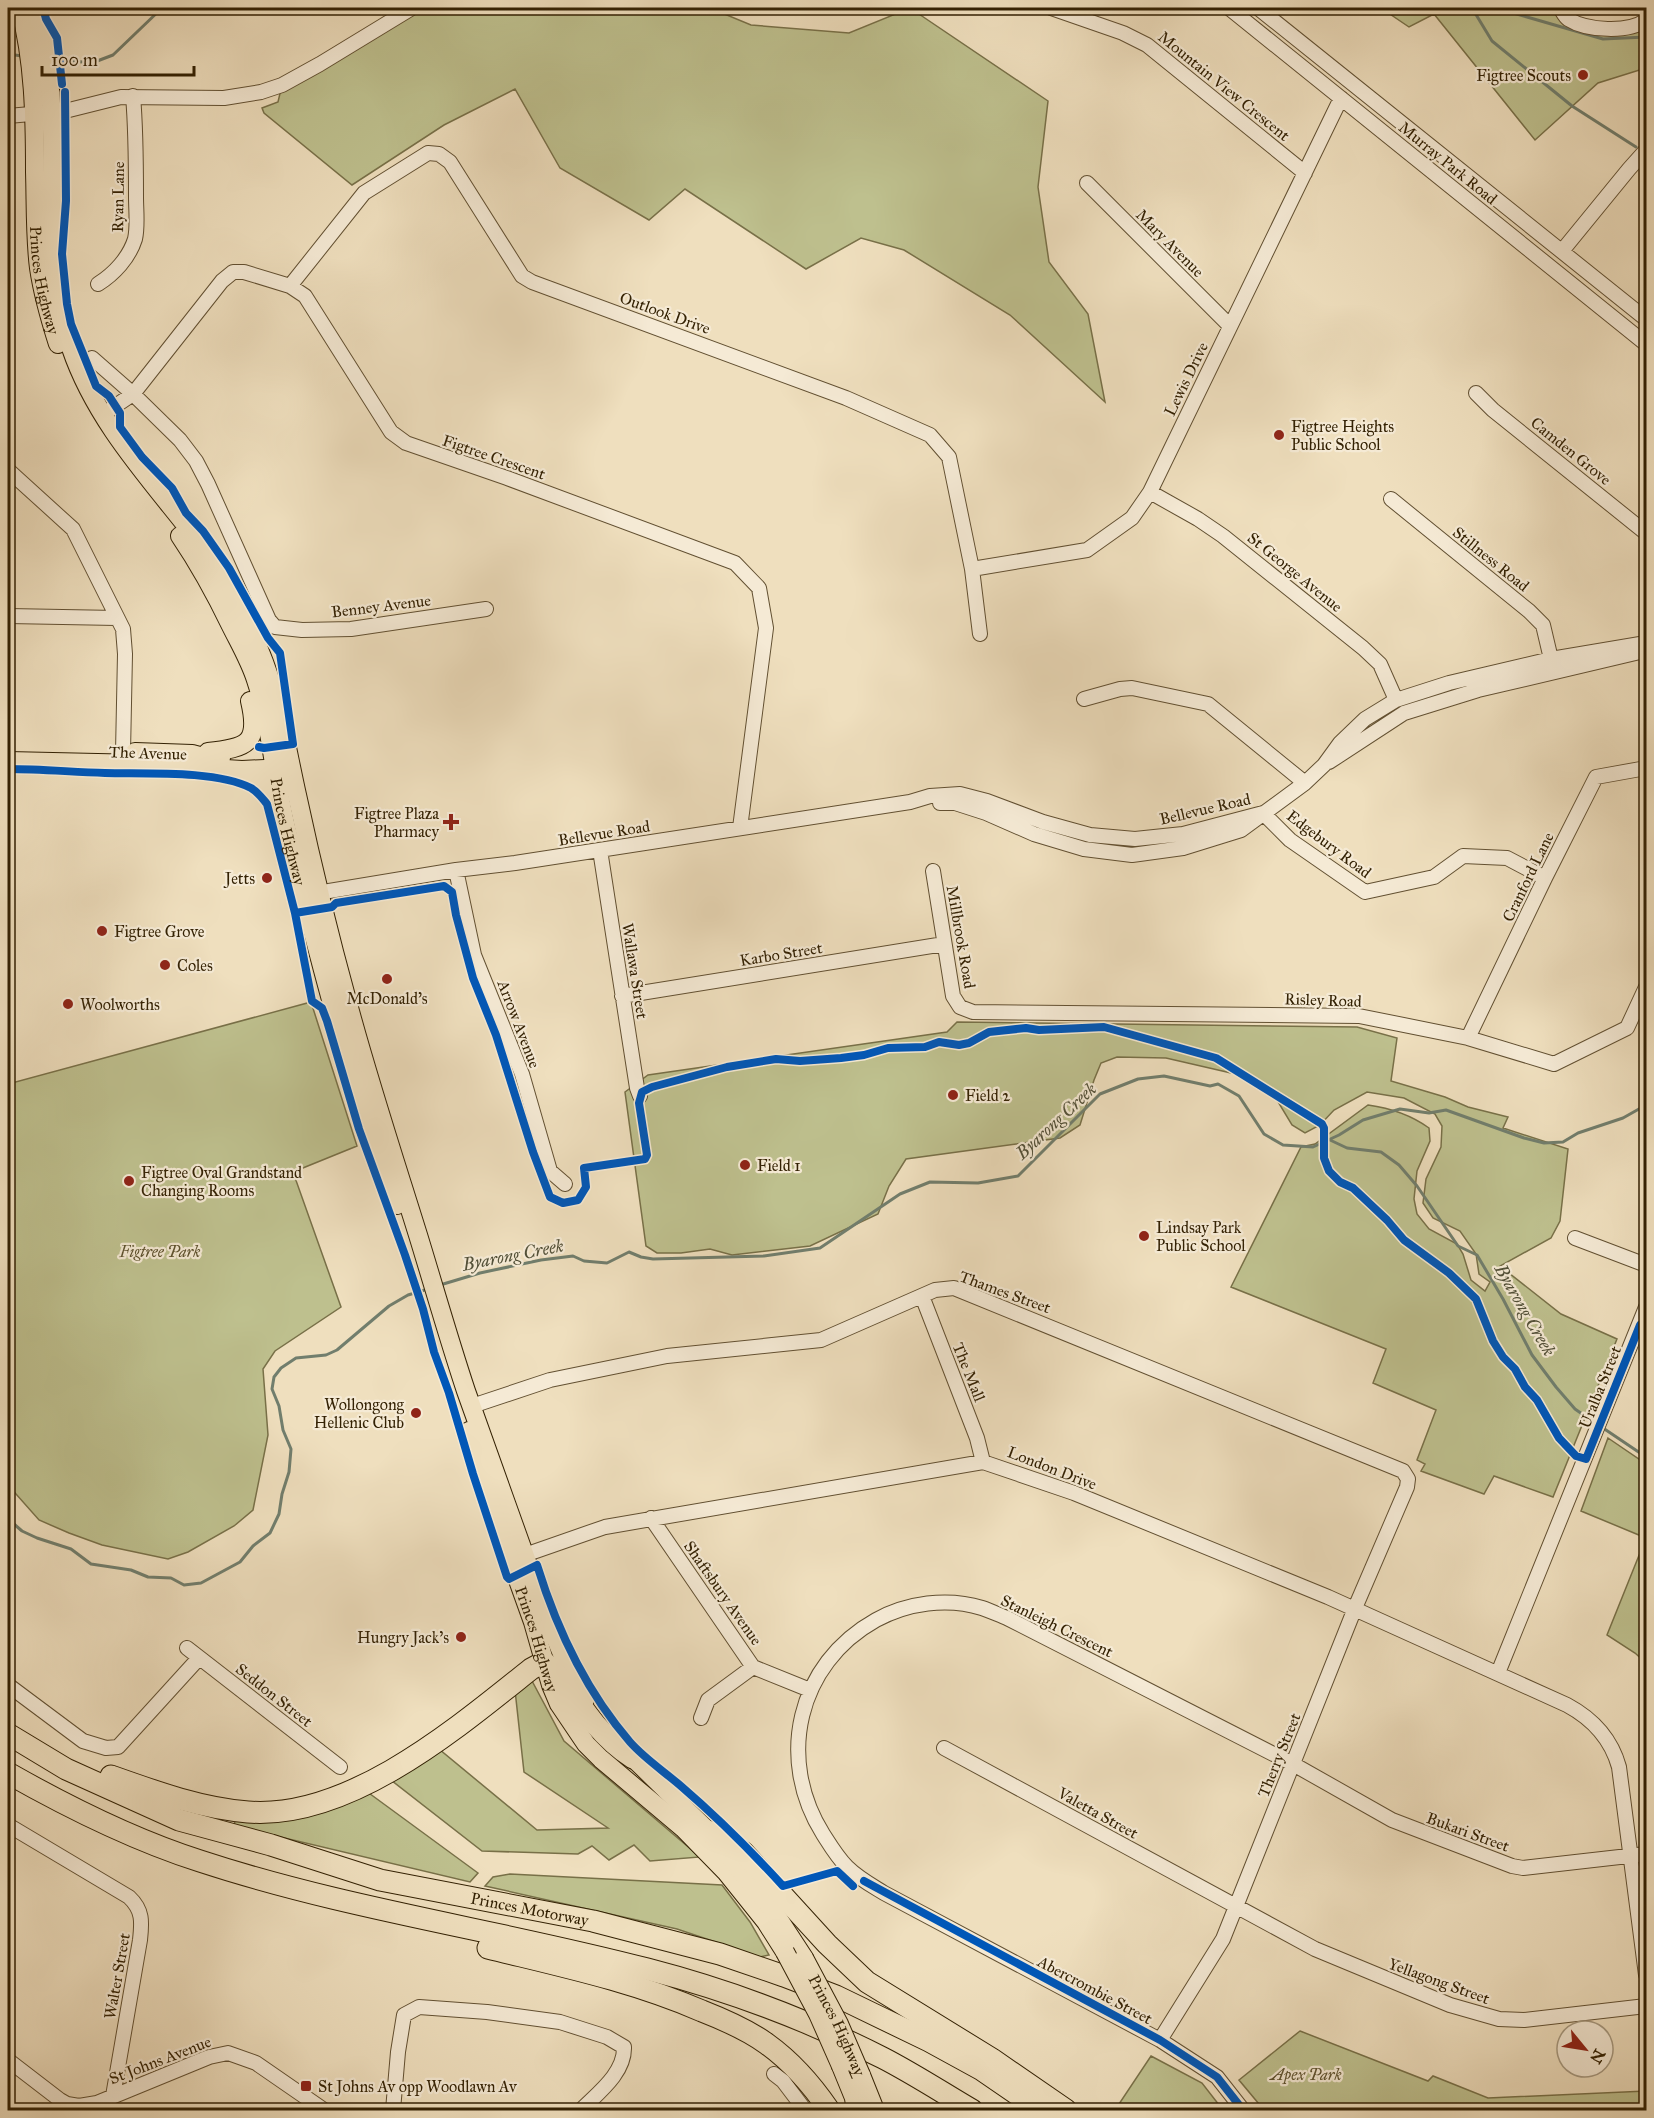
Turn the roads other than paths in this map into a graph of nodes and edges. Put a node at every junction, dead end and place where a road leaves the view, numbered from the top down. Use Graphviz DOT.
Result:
graph roads {
  1 [pos="20,8"];
  2 [pos="35,8"];
  3 [pos="412,8"];
  4 [pos="1051,8"];
  5 [pos="1229,8"];
  6 [pos="1258,8"];
  7 [pos="1560,8"];
  8 [pos="1647,20"];
  9 [pos="36,38"];
  10 [pos="133,96"];
  11 [pos="1341,98"];
  12 [pos="43,112"];
  13 [pos="8,116"];
  14 [pos="1647,150"];
  15 [pos="1305,173"];
  16 [pos="1086,183"];
  17 [pos="1562,251"];
  18 [pos="98,284"];
  19 [pos="290,286"];
  20 [pos="1647,319"];
  21 [pos="1230,326"];
  22 [pos="1647,344"];
  23 [pos="92,358"];
  24 [pos="1476,393"];
  25 [pos="133,394"];
  26 [pos="102,415"];
  27 [pos="8,470"];
  28 [pos="1149,492"];
  29 [pos="1391,500"];
  30 [pos="1647,533"];
  31 [pos="972,569"];
  32 [pos="486,609"];
  33 [pos="8,616"];
  34 [pos="226,616"];
  35 [pos="117,618"];
  36 [pos="980,634"];
  37 [pos="1647,643"];
  38 [pos="1647,650"];
  39 [pos="1551,659"];
  40 [pos="1084,699"];
  41 [pos="1396,700"];
  42 [pos="8,750"];
  43 [pos="123,752"];
  44 [pos="192,754"];
  45 [pos="8,761"];
  46 [pos="282,763"];
  47 [pos="1324,765"];
  48 [pos="1647,768"];
  49 [pos="242,770"];
  50 [pos="1305,783"];
  51 [pos="281,806"];
  52 [pos="1263,813"];
  53 [pos="740,828"];
  54 [pos="600,850"];
  55 [pos="456,870"];
  56 [pos="933,871"];
  57 [pos="1545,878"];
  58 [pos="311,894"];
  59 [pos="944,944"];
  60 [pos="1647,987"];
  61 [pos="622,996"];
  62 [pos="960,1007"];
  63 [pos="1468,1038"];
  64 [pos="640,1096"];
  65 [pos="565,1184"];
  66 [pos="1575,1238"];
  67 [pos="1647,1265"];
  68 [pos="922,1296"];
  69 [pos="433,1300"];
  70 [pos="1647,1307"];
  71 [pos="1643,1327"];
  72 [pos="472,1406"];
  73 [pos="983,1462"];
  74 [pos="1407,1474"];
  75 [pos="651,1518"];
  76 [pos="518,1557"];
  77 [pos="1355,1608"];
  78 [pos="187,1648"];
  79 [pos="199,1658"];
  80 [pos="544,1662"];
  81 [pos="753,1667"];
  82 [pos="1498,1674"];
  83 [pos="8,1685"];
  84 [pos="810,1690"];
  85 [pos="701,1718"];
  86 [pos="8,1734"];
  87 [pos="944,1748"];
  88 [pos="37,1751"];
  89 [pos="633,1758"];
  90 [pos="1293,1764"];
  91 [pos="340,1767"];
  92 [pos="8,1773"];
  93 [pos="8,1825"];
  94 [pos="708,1831"];
  95 [pos="1647,1854"];
  96 [pos="1631,1855"];
  97 [pos="200,1861"];
  98 [pos="1236,1907"];
  99 [pos="920,1912"];
  100 [pos="1647,1975"];
  101 [pos="1647,2006"];
  102 [pos="1160,2040"];
  103 [pos="8,2060"];
  104 [pos="774,2074"];
  105 [pos="113,2096"];
  106 [pos="304,2105"];
  107 [pos="863,2108"];
  108 [pos="324,2110"];
  109 [pos="393,2110"];
  110 [pos="581,2110"];
  111 [pos="805,2110"];
  112 [pos="830,2110"];
  113 [pos="972,2110"];
  114 [pos="1040,2110"];
  115 [pos="1066,2110"];
  116 [pos="1243,2110"];
  1 -- 9 [label="main road, Princes Highway"];
  2 -- 9 [label="main road, Princes Highway"];
  3 -- 10 [label="street"];
  4 -- 15 [label="street, Mountain View Crescent"];
  5 -- 11 [label="street, Murray Park Road"];
  6 -- 17 [label="street, Murray Park Road"];
  7 -- 8 [label="street"];
  9 -- 12 [label="main road, Princes Highway"];
  10 -- 12 [label="street"];
  10 -- 18 [label="street, Ryan Lane"];
  11 -- 15 [label="street, Lewis Drive"];
  11 -- 22 [label="street, Murray Park Road"];
  12 -- 13 [label="street"];
  12 -- 26 [label="main road, Princes Highway"];
  12 -- 34 [label="main road, Princes Highway"];
  14 -- 17 [label="street"];
  15 -- 21 [label="street, Lewis Drive"];
  16 -- 21 [label="street, Mary Avenue"];
  17 -- 20 [label="street, Murray Park Road"];
  19 -- 25 [label="street, Figtree Crescent"];
  19 -- 31 [label="street, Outlook Drive"];
  19 -- 53 [label="street, Figtree Crescent"];
  21 -- 28 [label="street, Lewis Drive"];
  23 -- 25 [label="street"];
  24 -- 30 [label="street, Camden Grove"];
  25 -- 26 [label="street, Figtree Crescent"];
  25 -- 32 [label="street, Benney Avenue"];
  26 -- 46 [label="main road, Princes Highway"];
  27 -- 35 [label="street"];
  28 -- 31 [label="street, Lewis Drive"];
  28 -- 41 [label="street, St George Avenue"];
  29 -- 39 [label="street, Stillness Road"];
  31 -- 36 [label="street, Outlook Drive"];
  33 -- 35 [label="street"];
  34 -- 44 [label="main road"];
  34 -- 46 [label="main road, Princes Highway"];
  35 -- 43 [label="street"];
  37 -- 39 [label="street, Bellevue Road"];
  38 -- 47 [label="street, Bellevue Road"];
  39 -- 41 [label="street, Bellevue Road"];
  40 -- 50 [label="street"];
  41 -- 47 [label="street, Bellevue Road"];
  42 -- 43 [label="main road, The Avenue"];
  43 -- 44 [label="main road, The Avenue"];
  44 -- 46 [label="main road, The Avenue"];
  45 -- 49 [label="main road, The Avenue"];
  46 -- 49 [label="main road, The Avenue"];
  46 -- 51 [label="main road, Princes Highway"];
  46 -- 58 [label="main road, Princes Highway"];
  47 -- 50 [label="street, Bellevue Road"];
  48 -- 57 [label="street, Cranford Lane"];
  49 -- 51 [label="main road"];
  50 -- 52 [label="street, Bellevue Road"];
  51 -- 58 [label="main road, Princes Highway"];
  52 -- 53 [label="street, Bellevue Road"];
  52 -- 57 [label="street, Edgebury Road"];
  53 -- 54 [label="street, Bellevue Road"];
  54 -- 55 [label="street, Bellevue Road"];
  54 -- 61 [label="street, Wallawa Street"];
  55 -- 58 [label="street, Bellevue Road"];
  55 -- 65 [label="street, Arrow Avenue"];
  56 -- 59 [label="street, Millbrook Road"];
  57 -- 63 [label="street, Cranford Lane"];
  58 -- 69 [label="main road, Princes Highway"];
  59 -- 61 [label="street, Karbo Street"];
  59 -- 62 [label="street, Millbrook Road"];
  60 -- 63 [label="street, Risley Road"];
  61 -- 64 [label="street, Wallawa Street"];
  62 -- 63 [label="street, Risley Road"];
  66 -- 67 [label="street"];
  68 -- 72 [label="street, Thames Street"];
  68 -- 73 [label="street, The Mall"];
  68 -- 74 [label="street, Thames Street"];
  69 -- 72 [label="main road, Princes Highway"];
  69 -- 76 [label="main road, Princes Highway"];
  70 -- 71 [label="street, Uralba Street"];
  71 -- 82 [label="street, Uralba Street"];
  72 -- 76 [label="main road, Princes Highway"];
  73 -- 75 [label="street, London Drive"];
  73 -- 77 [label="street, London Drive"];
  74 -- 77 [label="street, Therry Street"];
  75 -- 76 [label="street, London Drive"];
  75 -- 81 [label="street, Shaftsbury Avenue"];
  76 -- 80 [label="main road, Princes Highway"];
  76 -- 89 [label="main road, Princes Highway"];
  77 -- 82 [label="street, London Drive"];
  77 -- 90 [label="street, Therry Street"];
  78 -- 79 [label="street, Seddon Street"];
  79 -- 83 [label="street"];
  79 -- 91 [label="street, Seddon Street"];
  80 -- 88 [label="highway"];
  80 -- 89 [label="highway"];
  80 -- 107 [label="main road, Princes Highway, bridge"];
  81 -- 84 [label="street, Shaftsbury Avenue"];
  81 -- 85 [label="street"];
  82 -- 96 [label="street, London Drive"];
  84 -- 90 [label="street, Stanleigh Crescent"];
  84 -- 99 [label="street, Stanleigh Crescent"];
  86 -- 88 [label="highway, Princes Motorway"];
  87 -- 98 [label="street, Valetta Street"];
  88 -- 114 [label="highway, Princes Motorway"];
  89 -- 94 [label="main road, Princes Highway"];
  90 -- 96 [label="street, Bukari Street"];
  90 -- 98 [label="street, Therry Street"];
  92 -- 97 [label="highway, Princes Motorway"];
  93 -- 105 [label="street, Walter Street"];
  94 -- 107 [label="main road, Princes Highway, bridge"];
  94 -- 115 [label="highway"];
  95 -- 96 [label="street, Bukari Street"];
  96 -- 100 [label="street, London Drive"];
  97 -- 112 [label="highway"];
  97 -- 113 [label="highway, Princes Motorway"];
  98 -- 101 [label="street, Yellagong Street"];
  98 -- 102 [label="street, Therry Street"];
  99 -- 102 [label="street, Abercrombie Street"];
  102 -- 116 [label="street, Abercrombie Street"];
  103 -- 105 [label="street, St Johns Avenue"];
  104 -- 111 [label="street"];
  105 -- 106 [label="street, St Johns Avenue"];
  106 -- 108 [label="street, St Johns Avenue"];
  109 -- 110 [label="street"];
}
